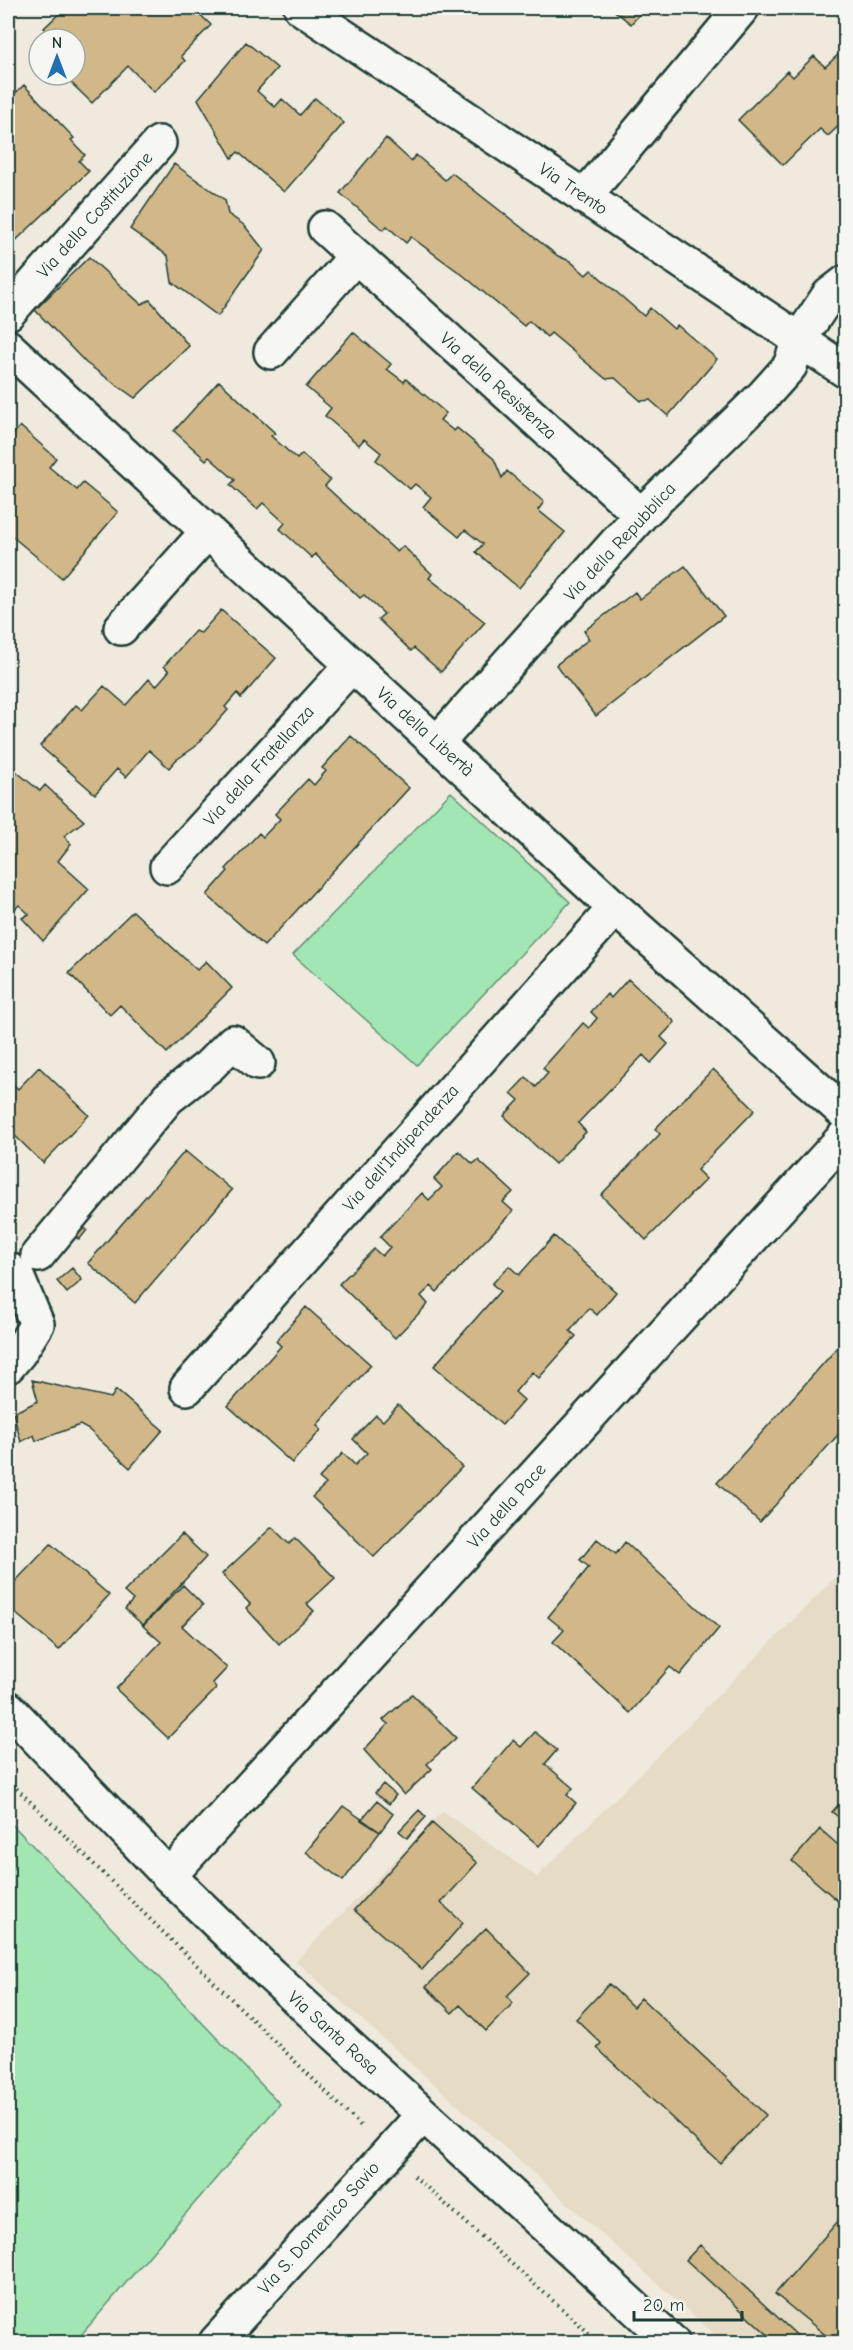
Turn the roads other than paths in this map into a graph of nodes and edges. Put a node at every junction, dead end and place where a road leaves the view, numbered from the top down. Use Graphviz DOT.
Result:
graph roads {
  1 [pos="301,8"];
  2 [pos="742,8"];
  3 [pos="159,143"];
  4 [pos="584,197"];
  5 [pos="325,228"];
  6 [pos="356,256"];
  7 [pos="846,282"];
  8 [pos="8,313"];
  9 [pos="799,340"];
  10 [pos="8,347"];
  11 [pos="272,352"];
  12 [pos="846,371"];
  13 [pos="641,515"];
  14 [pos="208,531"];
  15 [pos="121,628"];
  16 [pos="352,665"];
  17 [pos="437,743"];
  18 [pos="167,867"];
  19 [pos="615,908"];
  20 [pos="258,1062"];
  21 [pos="846,1114"];
  22 [pos="846,1135"];
  23 [pos="38,1256"];
  24 [pos="8,1269"];
  25 [pos="8,1366"];
  26 [pos="187,1388"];
  27 [pos="8,1708"];
  28 [pos="169,1876"];
  29 [pos="423,2115"];
  30 [pos="216,2343"];
  31 [pos="672,2343"];
  1 -- 4 [label="street, Via Trento"];
  2 -- 4 [label="street"];
  3 -- 8 [label="street, Via della Costituzione"];
  4 -- 9 [label="street, Via Trento"];
  5 -- 6 [label="street, Via della Resistenza"];
  6 -- 11 [label="street"];
  6 -- 13 [label="street, Via della Resistenza"];
  7 -- 9 [label="street, Via della Repubblica"];
  9 -- 12 [label="street, Via Trento"];
  9 -- 13 [label="street, Via della Repubblica"];
  10 -- 14 [label="street, Via della Libertà"];
  13 -- 17 [label="street, Via della Repubblica"];
  14 -- 15 [label="street"];
  14 -- 16 [label="street, Via della Libertà"];
  16 -- 17 [label="street, Via della Libertà"];
  16 -- 18 [label="street, Via della Fratellanza"];
  17 -- 19 [label="street, Via della Libertà"];
  19 -- 21 [label="street, Via della Libertà"];
  19 -- 26 [label="street, Via dell'Indipendenza"];
  20 -- 23 [label="street"];
  22 -- 28 [label="street, Via della Pace"];
  24 -- 25 [label="street"];
  27 -- 28 [label="street, Via Santa Rosa"];
  28 -- 29 [label="street, Via Santa Rosa"];
  29 -- 30 [label="street, Via S. Domenico Savio"];
  29 -- 31 [label="street, Via Santa Rosa"];
}
